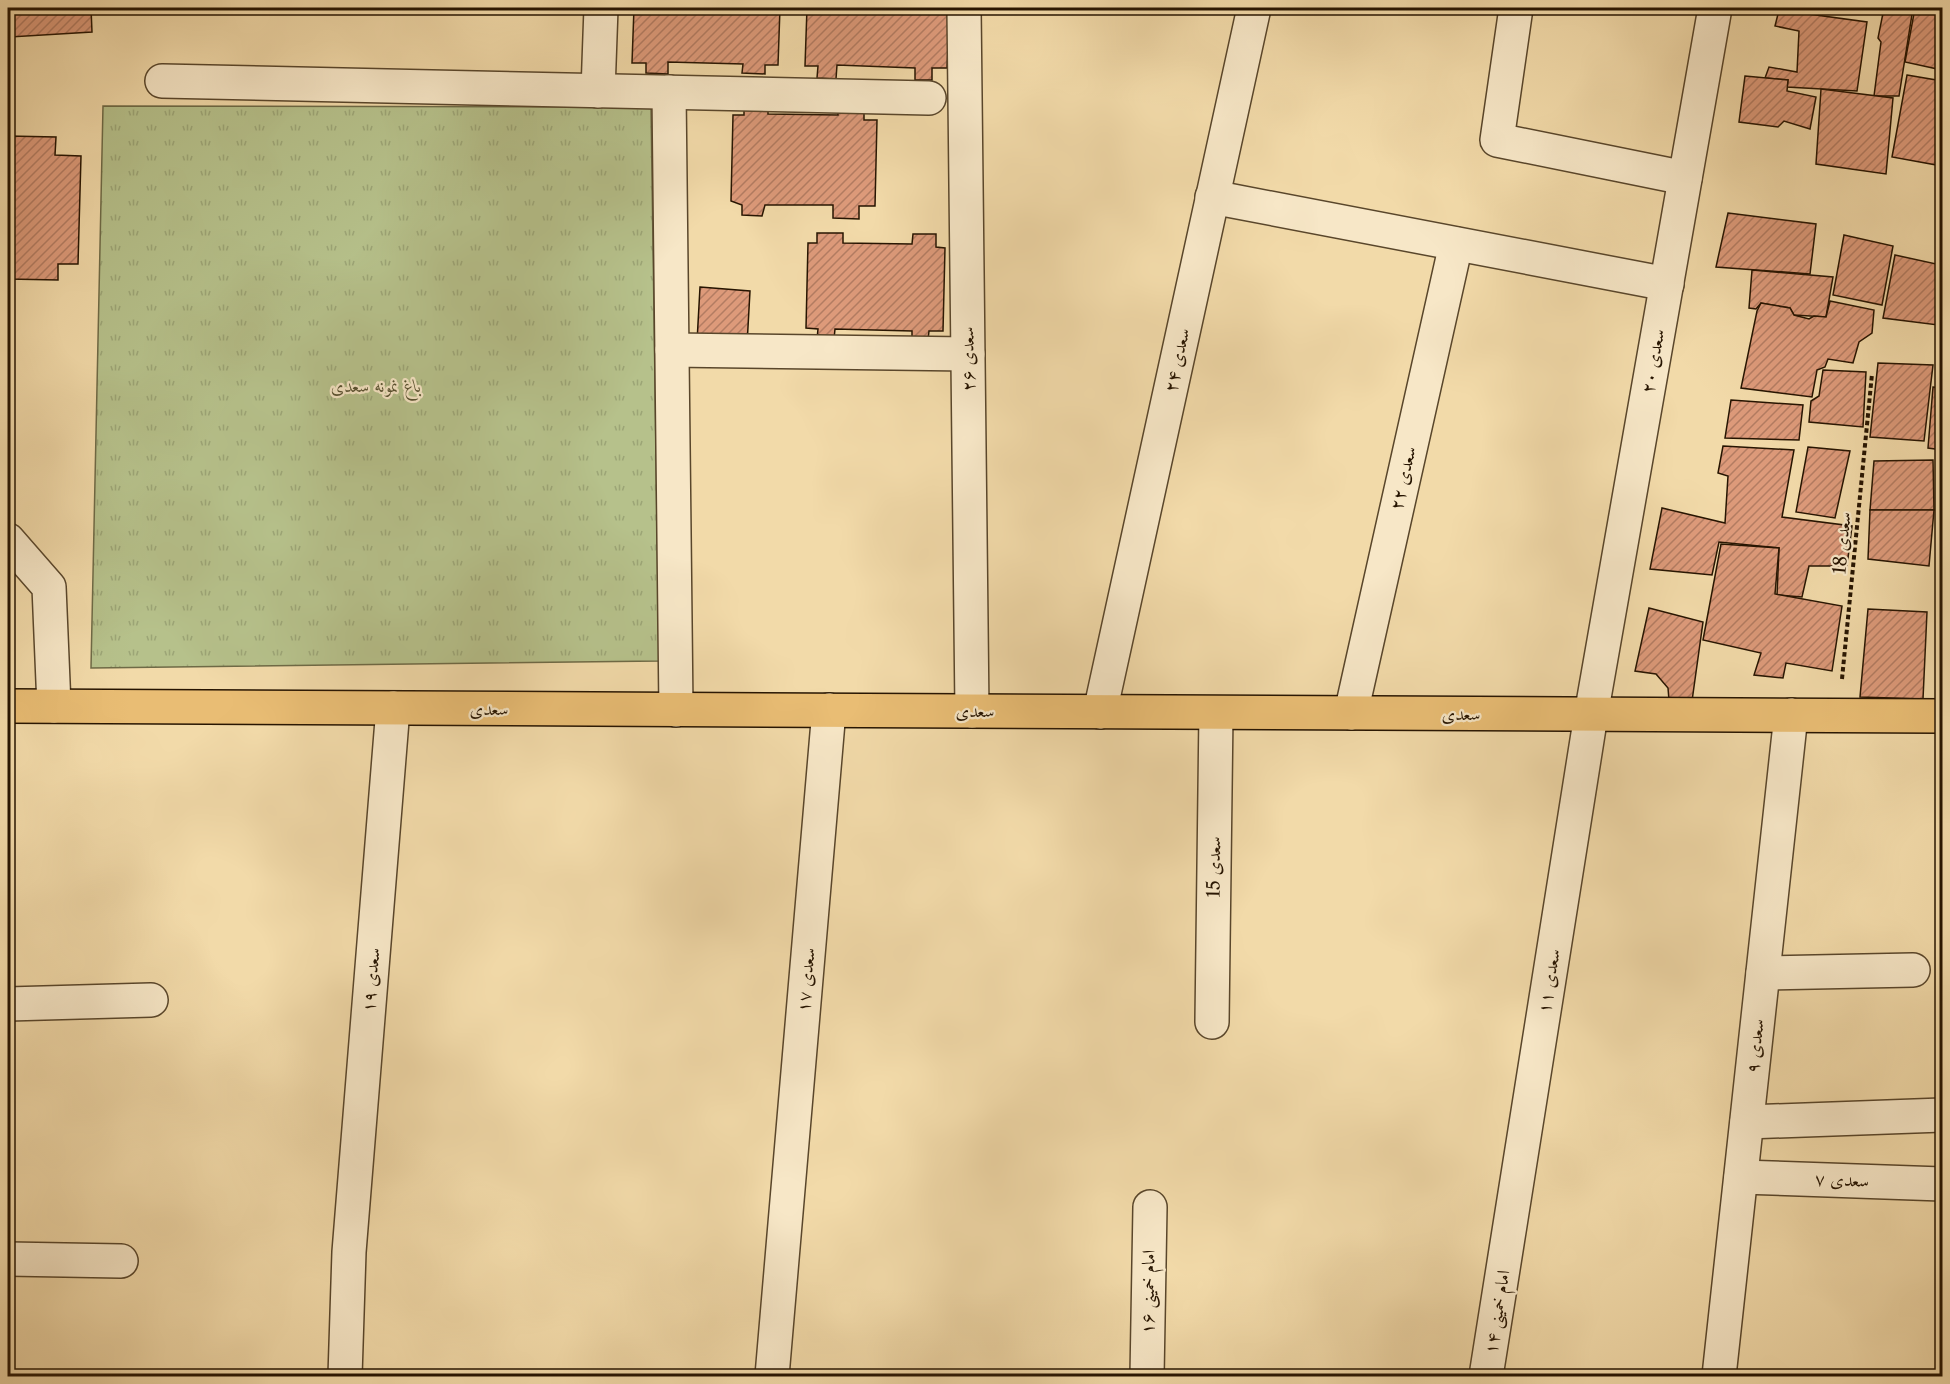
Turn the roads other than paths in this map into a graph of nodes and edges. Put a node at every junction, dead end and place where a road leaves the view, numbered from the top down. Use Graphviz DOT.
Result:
graph roads {
  1 [pos="601,8"];
  2 [pos="964,8"];
  3 [pos="1254,8"];
  4 [pos="1516,8"];
  5 [pos="1715,8"];
  6 [pos="162,81"];
  7 [pos="598,91"];
  8 [pos="669,93"];
  9 [pos="928,98"];
  10 [pos="1685,178"];
  11 [pos="1212,197"];
  12 [pos="1456,244"];
  13 [pos="1666,284"];
  14 [pos="672,350"];
  15 [pos="968,354"];
  16 [pos="8,540"];
  17 [pos="8,706"];
  18 [pos="54,706"];
  19 [pos="393,708"];
  20 [pos="676,710"];
  21 [pos="829,710"];
  22 [pos="972,711"];
  23 [pos="1100,712"];
  24 [pos="1216,712"];
  25 [pos="1351,713"];
  26 [pos="1591,715"];
  27 [pos="1791,715"];
  28 [pos="1942,716"];
  29 [pos="1912,970"];
  30 [pos="1763,973"];
  31 [pos="151,1000"];
  32 [pos="8,1004"];
  33 [pos="1212,1022"];
  34 [pos="1942,1115"];
  35 [pos="1747,1122"];
  36 [pos="1741,1177"];
  37 [pos="1942,1184"];
  38 [pos="1150,1207"];
  39 [pos="1507,1247"];
  40 [pos="8,1259"];
  41 [pos="122,1261"];
  42 [pos="1719,1376"];
  43 [pos="345,1377"];
  44 [pos="772,1377"];
  45 [pos="1147,1377"];
  46 [pos="1486,1377"];
  47 [pos="1724,1377"];
  1 -- 7 [label="street"];
  2 -- 15 [label="street, سعدی ۲۶"];
  3 -- 11 [label="street, سعدی ۲۴"];
  4 -- 10 [label="street"];
  5 -- 10 [label="street, سعدی ۲۰"];
  6 -- 7 [label="street"];
  7 -- 8 [label="street"];
  8 -- 9 [label="street"];
  8 -- 14 [label="street"];
  10 -- 13 [label="street, سعدی ۲۰"];
  11 -- 12 [label="street"];
  11 -- 23 [label="street, سعدی ۲۴"];
  12 -- 13 [label="street"];
  12 -- 25 [label="street, سعدی ۲۲"];
  13 -- 26 [label="street, سعدی ۲۰"];
  14 -- 15 [label="street"];
  14 -- 20 [label="street"];
  15 -- 22 [label="street, سعدی ۲۶"];
  16 -- 18 [label="street"];
  17 -- 18 [label="main road, سعدی"];
  18 -- 19 [label="main road, سعدی"];
  19 -- 20 [label="main road, سعدی"];
  19 -- 43 [label="street, سعدی ۱۹"];
  20 -- 21 [label="main road, سعدی"];
  21 -- 22 [label="main road, سعدی"];
  21 -- 44 [label="street, سعدی ۱۷"];
  22 -- 23 [label="main road, سعدی"];
  23 -- 24 [label="main road, سعدی"];
  24 -- 25 [label="main road, سعدی"];
  24 -- 33 [label="street, سعدی 15"];
  25 -- 26 [label="main road, سعدی"];
  26 -- 27 [label="main road, سعدی"];
  26 -- 39 [label="street, سعدی ۱۱"];
  27 -- 28 [label="main road, سعدی"];
  27 -- 30 [label="street, سعدی ۹"];
  29 -- 30 [label="street"];
  30 -- 35 [label="street, سعدی ۹"];
  31 -- 32 [label="street"];
  34 -- 35 [label="street"];
  35 -- 36 [label="street, سعدی ۹"];
  36 -- 37 [label="street, سعدی ۷"];
  36 -- 42 [label="street, سعدی ۹"];
  38 -- 45 [label="street, امام خمینی ۱۶"];
  39 -- 46 [label="street, امام خمینی ۱۴"];
  40 -- 41 [label="street"];
  42 -- 47 [label="street"];
}
